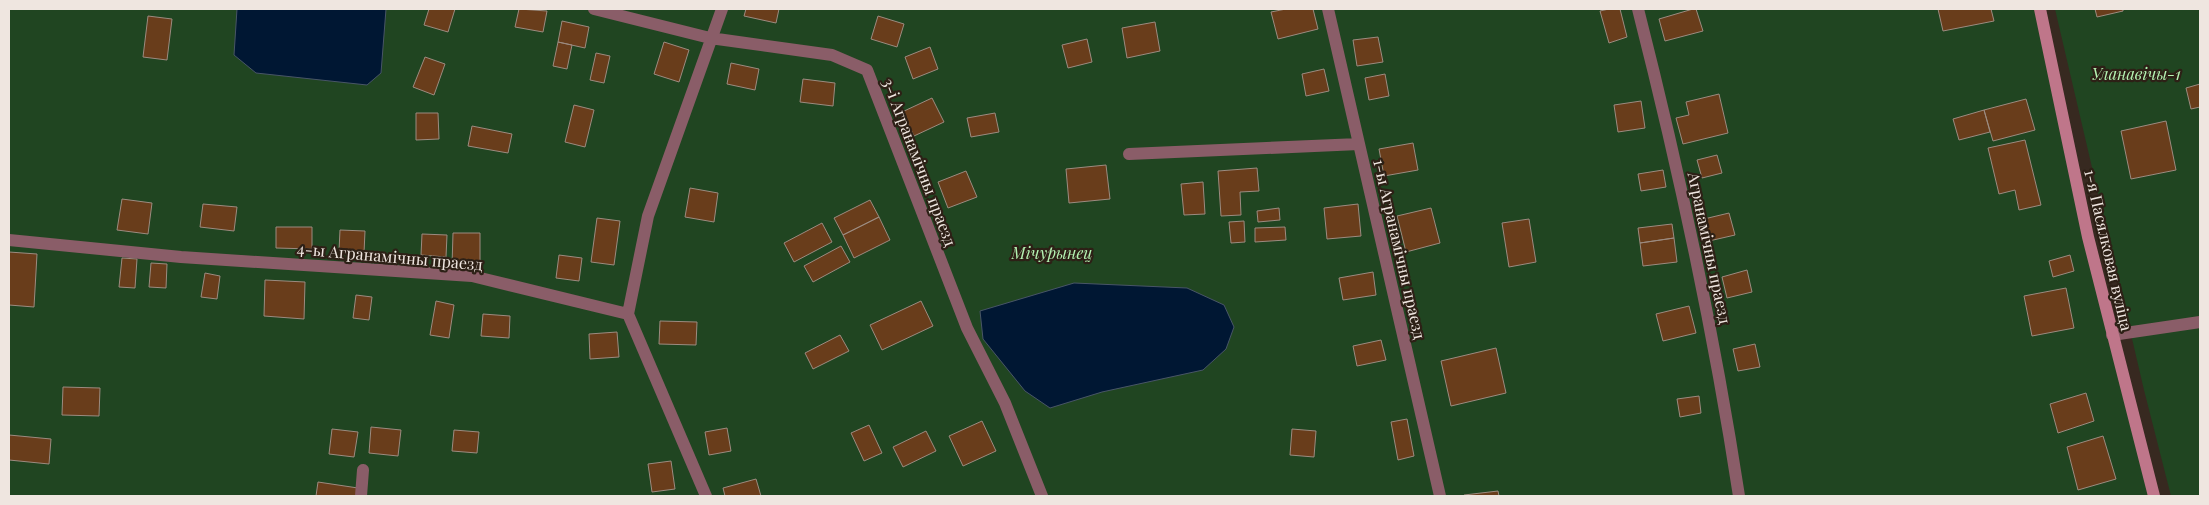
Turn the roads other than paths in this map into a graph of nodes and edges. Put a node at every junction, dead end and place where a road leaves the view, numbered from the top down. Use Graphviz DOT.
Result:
graph roads {
  1 [pos="594,9"];
  2 [pos="722,9"];
  3 [pos="1328,9"];
  4 [pos="1638,9"];
  5 [pos="2040,9"];
  6 [pos="710,38"];
  7 [pos="1359,144"];
  8 [pos="1128,154"];
  9 [pos="9,240"];
  10 [pos="628,314"];
  11 [pos="2200,322"];
  12 [pos="2112,335"];
  13 [pos="363,470"];
  14 [pos="361,496"];
  15 [pos="706,496"];
  16 [pos="1042,496"];
  17 [pos="1440,496"];
  18 [pos="1738,496"];
  19 [pos="2154,496"];
  1 -- 6 [label="lane, 3-і Агранамічны праезд"];
  2 -- 6 [label="lane"];
  3 -- 7 [label="lane, 1-ы Агранамічны праезд"];
  4 -- 18 [label="lane, Агранамічны праезд"];
  5 -- 12 [label="street, 1-я Пасялковая вуліца"];
  6 -- 10 [label="lane"];
  6 -- 16 [label="lane, 3-і Агранамічны праезд"];
  7 -- 8 [label="lane"];
  7 -- 17 [label="lane, 1-ы Агранамічны праезд"];
  9 -- 10 [label="lane, 4-ы Агранамічны праезд"];
  10 -- 15 [label="lane"];
  11 -- 12 [label="lane"];
  12 -- 19 [label="street, 1-я Пасялковая вуліца"];
  13 -- 14 [label="lane"];
}
